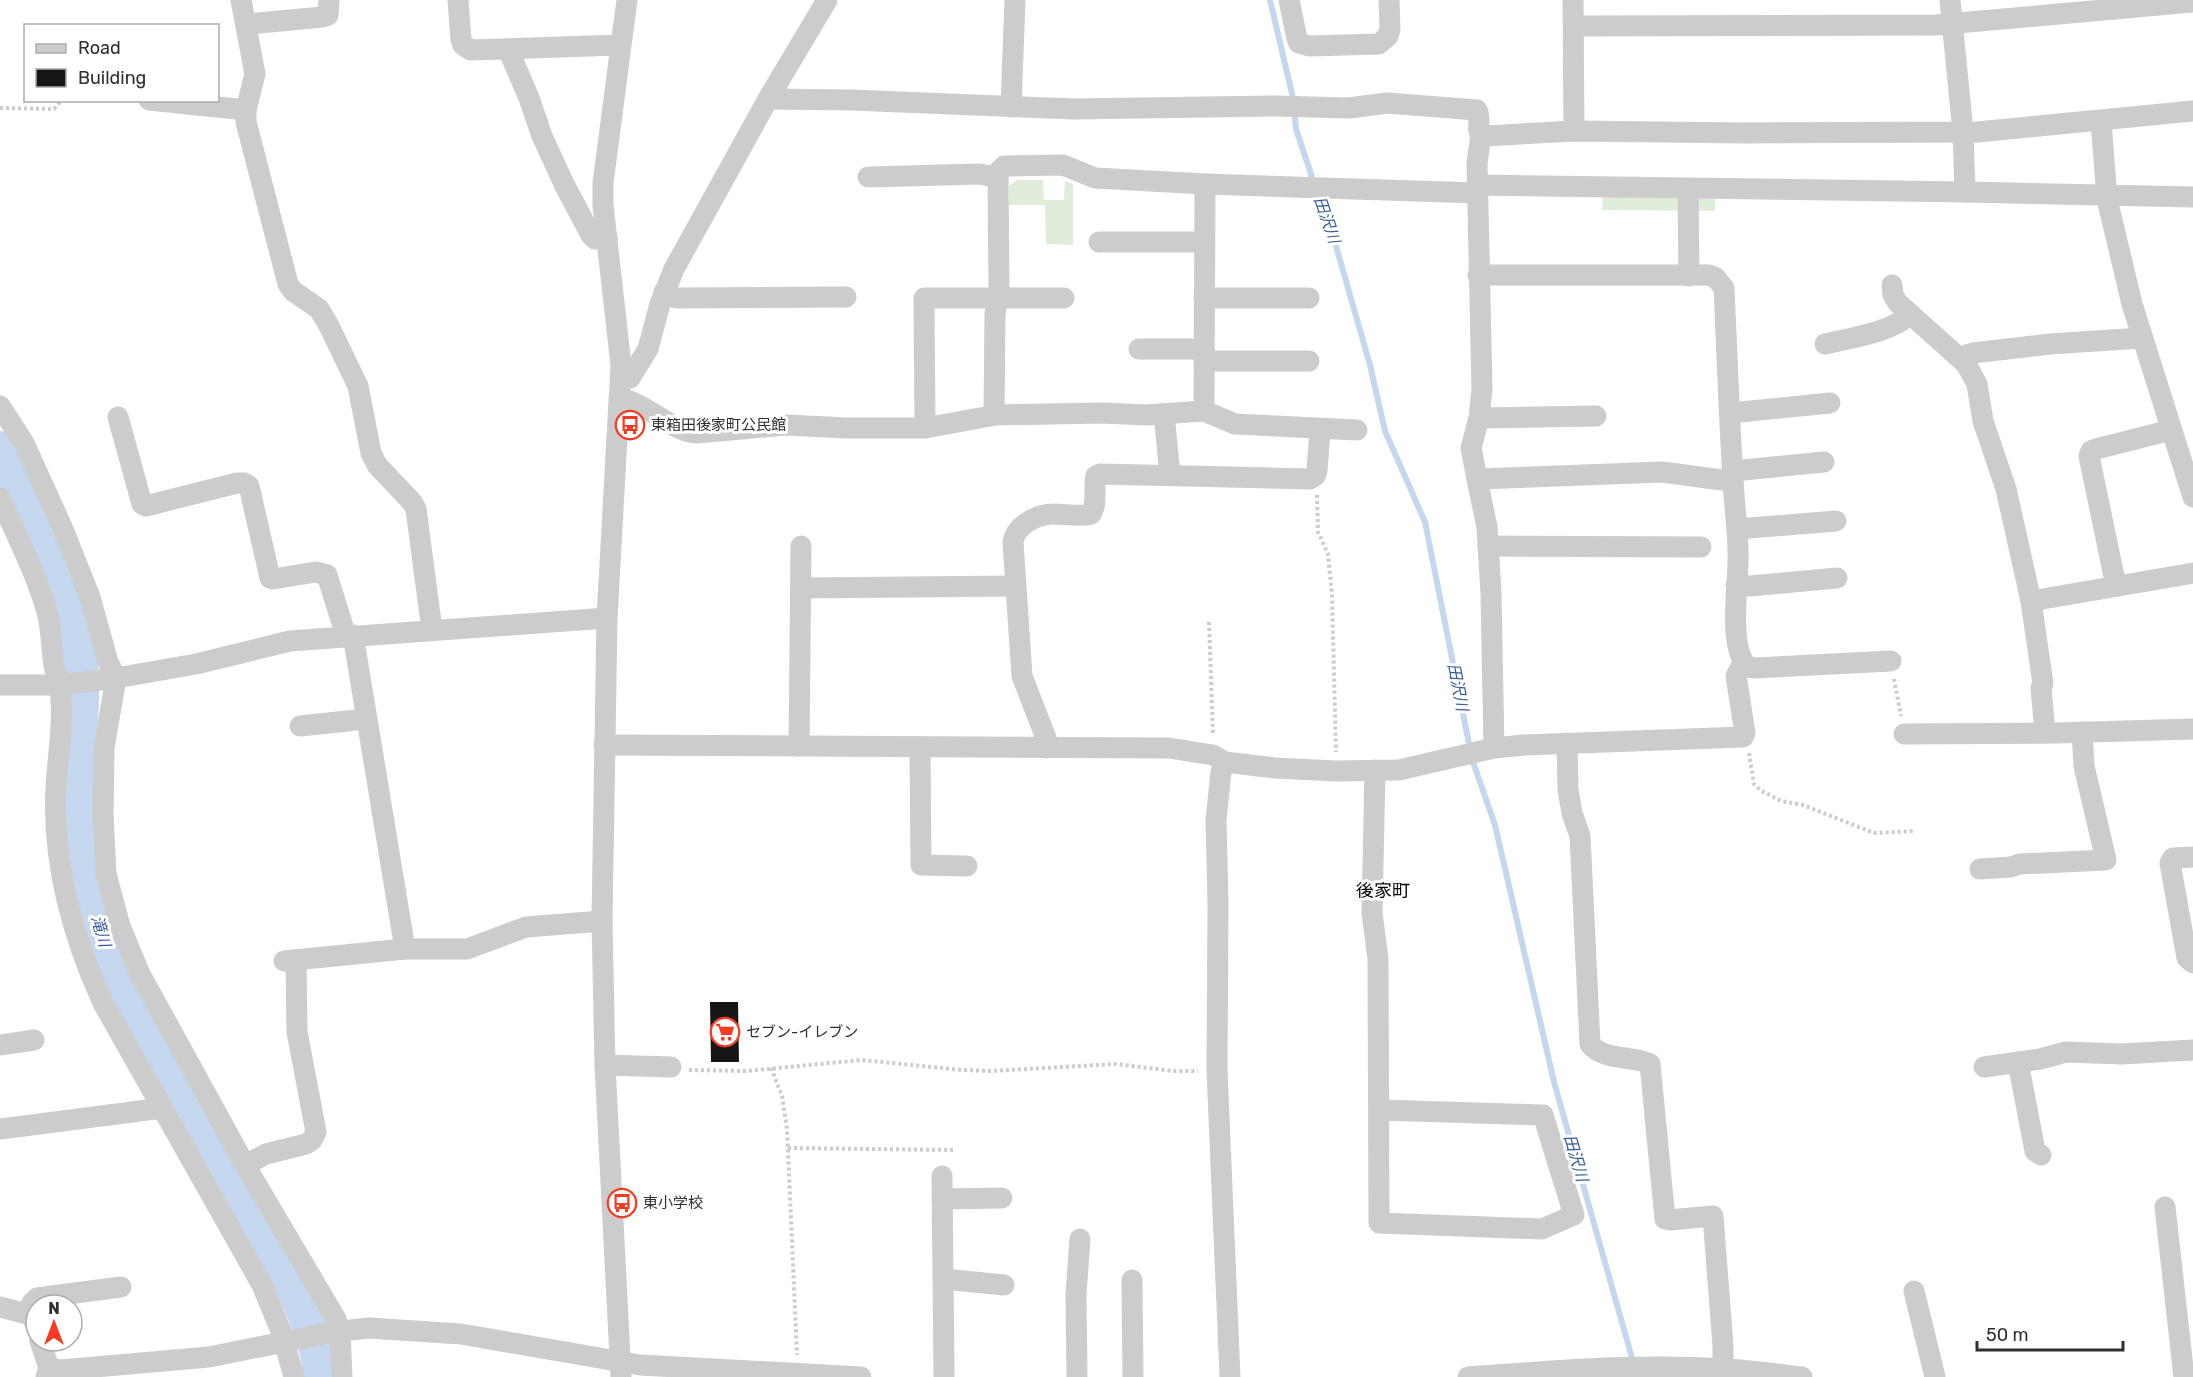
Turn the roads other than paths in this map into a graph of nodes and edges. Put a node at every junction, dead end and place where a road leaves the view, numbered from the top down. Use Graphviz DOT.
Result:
graph roads {
  1 [pos="241,0"];
  2 [pos="329,0"];
  3 [pos="458,0"];
  4 [pos="627,0"];
  5 [pos="827,0"];
  6 [pos="1015,0"];
  7 [pos="1289,0"];
  8 [pos="1389,0"];
  9 [pos="1573,0"];
  10 [pos="1950,0"];
  11 [pos="2193,2"];
  12 [pos="247,24"];
  13 [pos="1952,24"];
  14 [pos="1574,26"];
  15 [pos="620,45"];
  16 [pos="508,49"];
  17 [pos="768,99"];
  18 [pos="168,102"];
  19 [pos="1011,107"];
  20 [pos="246,110"];
  21 [pos="2193,111"];
  22 [pos="2101,121"];
  23 [pos="1574,131"];
  24 [pos="1963,132"];
  25 [pos="1482,139"];
  26 [pos="868,177"];
  27 [pos="998,178"];
  28 [pos="1205,184"];
  29 [pos="1477,189"];
  30 [pos="1688,189"];
  31 [pos="1965,192"];
  32 [pos="2107,195"];
  33 [pos="2193,197"];
  34 [pos="607,238"];
  35 [pos="1099,242"];
  36 [pos="1204,242"];
  37 [pos="1478,275"];
  38 [pos="1689,276"];
  39 [pos="1892,285"];
  40 [pos="664,292"];
  41 [pos="846,297"];
  42 [pos="998,297"];
  43 [pos="1064,298"];
  44 [pos="1204,298"];
  45 [pos="1309,298"];
  46 [pos="1910,314"];
  47 [pos="2142,338"];
  48 [pos="1825,345"];
  49 [pos="1139,349"];
  50 [pos="1204,355"];
  51 [pos="1962,360"];
  52 [pos="1309,361"];
  53 [pos="621,388"];
  54 [pos="1830,403"];
  55 [pos="0,406"];
  56 [pos="1204,411"];
  57 [pos="1730,413"];
  58 [pos="1164,414"];
  59 [pos="994,415"];
  60 [pos="1596,416"];
  61 [pos="118,417"];
  62 [pos="1479,418"];
  63 [pos="925,428"];
  64 [pos="1320,429"];
  65 [pos="1357,430"];
  66 [pos="2171,430"];
  67 [pos="1824,462"];
  68 [pos="1170,475"];
  69 [pos="1733,475"];
  70 [pos="1477,479"];
  71 [pos="2193,497"];
  72 [pos="0,498"];
  73 [pos="1836,521"];
  74 [pos="1737,529"];
  75 [pos="801,546"];
  76 [pos="1488,546"];
  77 [pos="1701,547"];
  78 [pos="2193,573"];
  79 [pos="1837,578"];
  80 [pos="1736,585"];
  81 [pos="1015,586"];
  82 [pos="2116,586"];
  83 [pos="801,588"];
  84 [pos="2031,601"];
  85 [pos="607,618"];
  86 [pos="432,630"];
  87 [pos="349,635"];
  88 [pos="1891,661"];
  89 [pos="1743,663"];
  90 [pos="111,679"];
  91 [pos="61,684"];
  92 [pos="0,685"];
  93 [pos="366,719"];
  94 [pos="300,726"];
  95 [pos="2193,729"];
  96 [pos="2082,732"];
  97 [pos="2045,733"];
  98 [pos="1904,734"];
  99 [pos="1567,743"];
  100 [pos="604,745"];
  101 [pos="799,746"];
  102 [pos="920,747"];
  103 [pos="1046,748"];
  104 [pos="1479,752"];
  105 [pos="1219,758"];
  106 [pos="1375,770"];
  107 [pos="2193,857"];
  108 [pos="967,866"];
  109 [pos="1980,869"];
  110 [pos="602,921"];
  111 [pos="405,949"];
  112 [pos="2193,963"];
  113 [pos="34,1040"];
  114 [pos="0,1045"];
  115 [pos="2193,1050"];
  116 [pos="2018,1062"];
  117 [pos="605,1065"];
  118 [pos="671,1066"];
  119 [pos="1984,1066"];
  120 [pos="161,1105"];
  121 [pos="1379,1110"];
  122 [pos="0,1129"];
  123 [pos="2041,1155"];
  124 [pos="245,1165"];
  125 [pos="942,1176"];
  126 [pos="1002,1198"];
  127 [pos="942,1199"];
  128 [pos="2165,1208"];
  129 [pos="1080,1239"];
  130 [pos="944,1279"];
  131 [pos="1132,1280"];
  132 [pos="1004,1285"];
  133 [pos="121,1287"];
  134 [pos="1914,1291"];
  135 [pos="75,1293"];
  136 [pos="0,1307"];
  137 [pos="24,1317"];
  138 [pos="337,1331"];
  139 [pos="287,1342"];
  140 [pos="43,1353"];
  141 [pos="1723,1368"];
  142 [pos="621,1369"];
  143 [pos="47,1372"];
  144 [pos="1510,1376"];
  145 [pos="1779,1376"];
  146 [pos="294,1377"];
  147 [pos="342,1377"];
  148 [pos="861,1377"];
  149 [pos="944,1377"];
  150 [pos="1077,1377"];
  151 [pos="1133,1377"];
  152 [pos="1230,1377"];
  153 [pos="1468,1377"];
  154 [pos="1802,1377"];
  155 [pos="1935,1377"];
  156 [pos="2184,1377"];
  1 -- 12 [label="street"];
  2 -- 12 [label="street"];
  3 -- 16 [label="street"];
  4 -- 15 [label="street"];
  5 -- 17 [label="street"];
  6 -- 19 [label="street"];
  7 -- 8 [label="street"];
  9 -- 14 [label="street"];
  10 -- 13 [label="street"];
  11 -- 13 [label="street"];
  12 -- 20 [label="street"];
  13 -- 14 [label="street"];
  13 -- 24 [label="street"];
  14 -- 23 [label="street"];
  15 -- 16 [label="street"];
  15 -- 34 [label="street"];
  16 -- 34 [label="street"];
  17 -- 19 [label="street"];
  17 -- 40 [label="street"];
  18 -- 20 [label="street"];
  19 -- 25 [label="street"];
  20 -- 86 [label="street"];
  21 -- 22 [label="street"];
  22 -- 24 [label="street"];
  22 -- 32 [label="street"];
  23 -- 24 [label="street"];
  23 -- 25 [label="street"];
  24 -- 31 [label="street"];
  25 -- 29 [label="street"];
  26 -- 27 [label="street"];
  27 -- 28 [label="street"];
  27 -- 42 [label="street"];
  28 -- 29 [label="street"];
  28 -- 36 [label="street"];
  29 -- 30 [label="street"];
  29 -- 37 [label="street"];
  30 -- 31 [label="street"];
  30 -- 38 [label="street"];
  31 -- 32 [label="street"];
  32 -- 33 [label="street"];
  32 -- 47 [label="street"];
  34 -- 53 [label="street"];
  35 -- 36 [label="street"];
  36 -- 44 [label="street"];
  37 -- 38 [label="street"];
  37 -- 62 [label="street"];
  38 -- 57 [label="street"];
  39 -- 46 [label="street"];
  40 -- 41 [label="street"];
  40 -- 53 [label="street"];
  42 -- 43 [label="street"];
  42 -- 59 [label="street"];
  42 -- 63 [label="street"];
  44 -- 45 [label="street"];
  44 -- 50 [label="street"];
  46 -- 48 [label="street"];
  46 -- 51 [label="street"];
  47 -- 51 [label="street"];
  47 -- 66 [label="street"];
  49 -- 50 [label="street"];
  50 -- 52 [label="street"];
  50 -- 56 [label="street"];
  51 -- 84 [label="street"];
  53 -- 63 [label="street"];
  53 -- 85 [label="street"];
  54 -- 57 [label="street"];
  55 -- 90 [label="street"];
  56 -- 58 [label="street"];
  56 -- 64 [label="street"];
  57 -- 69 [label="street"];
  58 -- 59 [label="street"];
  58 -- 68 [label="street"];
  59 -- 63 [label="street"];
  60 -- 62 [label="street"];
  61 -- 87 [label="street"];
  62 -- 70 [label="street"];
  64 -- 65 [label="street"];
  64 -- 68 [label="street"];
  66 -- 71 [label="street"];
  66 -- 82 [label="street"];
  67 -- 69 [label="street"];
  68 -- 81 [label="street"];
  69 -- 70 [label="street"];
  69 -- 74 [label="street"];
  70 -- 76 [label="street"];
  72 -- 91 [label="street"];
  73 -- 74 [label="street"];
  74 -- 80 [label="street"];
  75 -- 83 [label="street"];
  76 -- 77 [label="street"];
  76 -- 104 [label="street"];
  78 -- 82 [label="street"];
  79 -- 80 [label="street"];
  80 -- 89 [label="street"];
  81 -- 83 [label="street"];
  81 -- 103 [label="street"];
  82 -- 84 [label="street"];
  83 -- 101 [label="street"];
  84 -- 97 [label="street"];
  85 -- 86 [label="street"];
  85 -- 100 [label="street"];
  86 -- 87 [label="street"];
  87 -- 90 [label="street"];
  87 -- 93 [label="street"];
  88 -- 89 [label="street"];
  89 -- 99 [label="street"];
  90 -- 91 [label="street"];
  90 -- 124 [label="street"];
  91 -- 92 [label="street"];
  91 -- 120 [label="street"];
  93 -- 94 [label="street"];
  93 -- 111 [label="street"];
  95 -- 96 [label="street"];
  96 -- 97 [label="street"];
  96 -- 109 [label="street"];
  97 -- 98 [label="street"];
  99 -- 104 [label="street"];
  99 -- 141 [label="street"];
  100 -- 101 [label="street"];
  100 -- 110 [label="street"];
  101 -- 102 [label="street"];
  102 -- 103 [label="street"];
  102 -- 108 [label="street"];
  103 -- 105 [label="street"];
  104 -- 106 [label="street"];
  105 -- 106 [label="street"];
  105 -- 152 [label="street"];
  106 -- 121 [label="street"];
  107 -- 112 [label="street"];
  110 -- 111 [label="street"];
  110 -- 117 [label="street"];
  111 -- 124 [label="street"];
  113 -- 114 [label="street"];
  115 -- 116 [label="street"];
  116 -- 119 [label="street"];
  116 -- 123 [label="street"];
  117 -- 118 [label="street"];
  117 -- 142 [label="street"];
  120 -- 122 [label="street"];
  120 -- 139 [label="street"];
  121 -- 121 [label="street"];
  124 -- 138 [label="street"];
  125 -- 127 [label="street"];
  126 -- 127 [label="street"];
  127 -- 130 [label="street"];
  128 -- 156 [label="street"];
  129 -- 150 [label="street"];
  130 -- 132 [label="street"];
  130 -- 149 [label="street"];
  131 -- 151 [label="street"];
  133 -- 135 [label="street"];
  134 -- 155 [label="street"];
  136 -- 137 [label="street"];
  138 -- 139 [label="street"];
  138 -- 142 [label="street"];
  138 -- 147 [label="street"];
  139 -- 143 [label="street"];
  139 -- 146 [label="street"];
  140 -- 143 [label="street"];
  141 -- 144 [label="street"];
  141 -- 145 [label="street"];
  142 -- 148 [label="street"];
  144 -- 153 [label="street"];
  145 -- 154 [label="street"];
}
